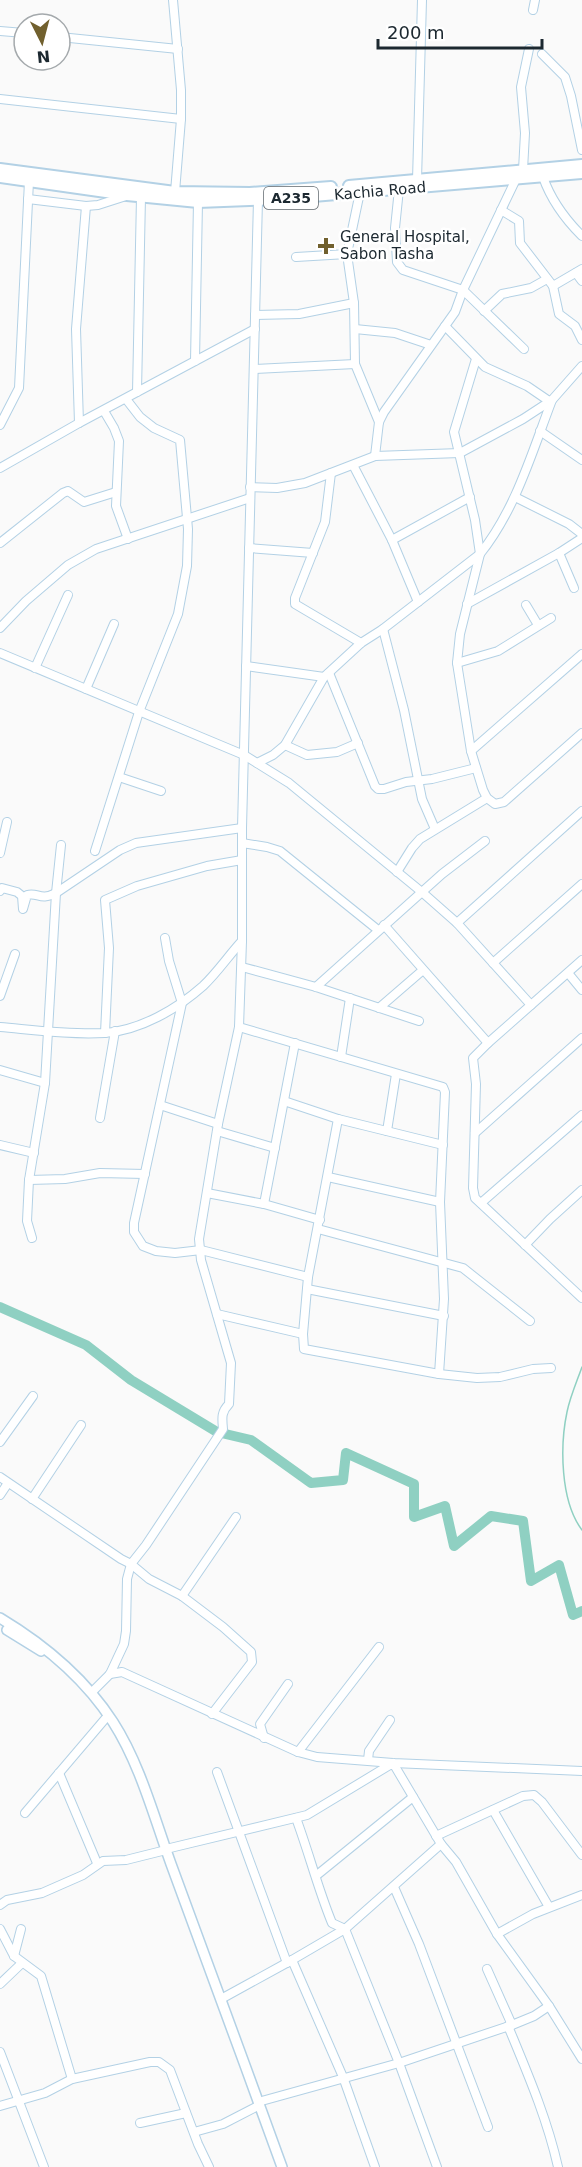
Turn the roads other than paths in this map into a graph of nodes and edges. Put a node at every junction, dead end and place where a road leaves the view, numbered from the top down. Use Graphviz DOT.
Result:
graph roads {
  1 [pos="173,0"];
  2 [pos="422,0"];
  3 [pos="535,0"];
  4 [pos="533,10"];
  5 [pos="72,38"];
  6 [pos="178,49"];
  7 [pos="528,49"];
  8 [pos="542,54"];
  9 [pos="0,99"];
  10 [pos="181,118"];
  11 [pos="582,150"];
  12 [pos="582,165"];
  13 [pos="0,169"];
  14 [pos="582,173"];
  15 [pos="520,174"];
  16 [pos="0,177"];
  17 [pos="543,177"];
  18 [pos="417,180"];
  19 [pos="29,181"];
  20 [pos="113,188"];
  21 [pos="399,189"];
  22 [pos="175,192"];
  23 [pos="360,192"];
  24 [pos="127,195"];
  25 [pos="141,197"];
  26 [pos="28,199"];
  27 [pos="258,200"];
  28 [pos="198,202"];
  29 [pos="86,206"];
  30 [pos="501,210"];
  31 [pos="582,236"];
  32 [pos="347,254"];
  33 [pos="296,257"];
  34 [pos="579,271"];
  35 [pos="547,279"];
  36 [pos="582,281"];
  37 [pos="553,286"];
  38 [pos="463,290"];
  39 [pos="354,303"];
  40 [pos="484,311"];
  41 [pos="255,315"];
  42 [pos="444,326"];
  43 [pos="355,328"];
  44 [pos="255,329"];
  45 [pos="582,340"];
  46 [pos="431,345"];
  47 [pos="524,349"];
  48 [pos="476,359"];
  49 [pos="195,361"];
  50 [pos="355,364"];
  51 [pos="582,366"];
  52 [pos="255,369"];
  53 [pos="137,392"];
  54 [pos="126,399"];
  55 [pos="550,400"];
  56 [pos="104,411"];
  57 [pos="379,422"];
  58 [pos="79,423"];
  59 [pos="0,424"];
  60 [pos="540,431"];
  61 [pos="460,453"];
  62 [pos="375,456"];
  63 [pos="582,460"];
  64 [pos="353,465"];
  65 [pos="0,468"];
  66 [pos="331,473"];
  67 [pos="250,487"];
  68 [pos="116,492"];
  69 [pos="470,497"];
  70 [pos="514,497"];
  71 [pos="250,498"];
  72 [pos="186,519"];
  73 [pos="582,536"];
  74 [pos="128,538"];
  75 [pos="392,540"];
  76 [pos="0,543"];
  77 [pos="249,548"];
  78 [pos="313,553"];
  79 [pos="559,553"];
  80 [pos="480,554"];
  81 [pos="574,588"];
  82 [pos="68,596"];
  83 [pos="418,602"];
  84 [pos="467,604"];
  85 [pos="526,605"];
  86 [pos="551,618"];
  87 [pos="114,624"];
  88 [pos="538,625"];
  89 [pos="0,628"];
  90 [pos="383,629"];
  91 [pos="361,643"];
  92 [pos="0,653"];
  93 [pos="582,654"];
  94 [pos="457,663"];
  95 [pos="246,666"];
  96 [pos="35,668"];
  97 [pos="326,675"];
  98 [pos="86,689"];
  99 [pos="139,712"];
  100 [pos="582,733"];
  101 [pos="358,743"];
  102 [pos="285,745"];
  103 [pos="471,751"];
  104 [pos="244,755"];
  105 [pos="257,763"];
  106 [pos="476,768"];
  107 [pos="119,777"];
  108 [pos="418,780"];
  109 [pos="160,791"];
  110 [pos="487,798"];
  111 [pos="582,811"];
  112 [pos="7,822"];
  113 [pos="242,828"];
  114 [pos="435,829"];
  115 [pos="485,841"];
  116 [pos="242,843"];
  117 [pos="61,845"];
  118 [pos="95,851"];
  119 [pos="0,853"];
  120 [pos="242,860"];
  121 [pos="397,872"];
  122 [pos="582,884"];
  123 [pos="0,891"];
  124 [pos="56,893"];
  125 [pos="423,893"];
  126 [pos="457,923"];
  127 [pos="381,928"];
  128 [pos="165,938"];
  129 [pos="242,940"];
  130 [pos="15,954"];
  131 [pos="582,960"];
  132 [pos="494,963"];
  133 [pos="242,967"];
  134 [pos="423,970"];
  135 [pos="568,973"];
  136 [pos="316,987"];
  137 [pos="582,990"];
  138 [pos="0,996"];
  139 [pos="350,998"];
  140 [pos="182,1003"];
  141 [pos="531,1005"];
  142 [pos="379,1008"];
  143 [pos="419,1021"];
  144 [pos="0,1027"];
  145 [pos="239,1027"];
  146 [pos="48,1031"];
  147 [pos="115,1031"];
  148 [pos="105,1033"];
  149 [pos="582,1038"];
  150 [pos="295,1043"];
  151 [pos="488,1043"];
  152 [pos="340,1057"];
  153 [pos="0,1072"];
  154 [pos="396,1074"];
  155 [pos="45,1083"];
  156 [pos="284,1101"];
  157 [pos="160,1105"];
  158 [pos="582,1114"];
  159 [pos="100,1118"];
  160 [pos="338,1119"];
  161 [pos="217,1128"];
  162 [pos="387,1131"];
  163 [pos="475,1133"];
  164 [pos="0,1145"];
  165 [pos="443,1145"];
  166 [pos="275,1148"];
  167 [pos="34,1153"];
  168 [pos="146,1174"];
  169 [pos="328,1177"];
  170 [pos="29,1180"];
  171 [pos="582,1190"];
  172 [pos="207,1192"];
  173 [pos="440,1203"];
  174 [pos="481,1203"];
  175 [pos="264,1204"];
  176 [pos="320,1220"];
  177 [pos="318,1229"];
  178 [pos="32,1238"];
  179 [pos="525,1245"];
  180 [pos="201,1250"];
  181 [pos="443,1262"];
  182 [pos="308,1277"];
  183 [pos="307,1288"];
  184 [pos="582,1298"];
  185 [pos="217,1314"];
  186 [pos="444,1316"];
  187 [pos="530,1321"];
  188 [pos="303,1334"];
  189 [pos="552,1368"];
  190 [pos="439,1374"];
  191 [pos="33,1396"];
  192 [pos="81,1425"];
  193 [pos="0,1442"];
  194 [pos="0,1477"];
  195 [pos="8,1483"];
  196 [pos="0,1495"];
  197 [pos="32,1499"];
  198 [pos="236,1517"];
  199 [pos="131,1564"];
  200 [pos="182,1596"];
  201 [pos="0,1618"];
  202 [pos="0,1625"];
  203 [pos="378,1647"];
  204 [pos="110,1674"];
  205 [pos="288,1684"];
  206 [pos="92,1692"];
  207 [pos="212,1714"];
  208 [pos="105,1719"];
  209 [pos="390,1720"];
  210 [pos="264,1738"];
  211 [pos="298,1752"];
  212 [pos="368,1760"];
  213 [pos="393,1763"];
  214 [pos="582,1771"];
  215 [pos="217,1772"];
  216 [pos="59,1773"];
  217 [pos="413,1797"];
  218 [pos="493,1810"];
  219 [pos="26,1813"];
  220 [pos="296,1818"];
  221 [pos="240,1832"];
  222 [pos="436,1836"];
  223 [pos="441,1844"];
  224 [pos="164,1850"];
  225 [pos="582,1855"];
  226 [pos="98,1863"];
  227 [pos="316,1875"];
  228 [pos="394,1887"];
  229 [pos="582,1895"];
  230 [pos="0,1905"];
  231 [pos="549,1907"];
  232 [pos="0,1929"];
  233 [pos="21,1929"];
  234 [pos="345,1929"];
  235 [pos="497,1934"];
  236 [pos="14,1956"];
  237 [pos="289,1962"];
  238 [pos="22,1963"];
  239 [pos="487,1969"];
  240 [pos="0,1984"];
  241 [pos="221,1999"];
  242 [pos="549,2006"];
  243 [pos="510,2025"];
  244 [pos="456,2043"];
  245 [pos="0,2052"];
  246 [pos="582,2058"];
  247 [pos="399,2063"];
  248 [pos="343,2077"];
  249 [pos="72,2079"];
  250 [pos="17,2102"];
  251 [pos="257,2104"];
  252 [pos="0,2106"];
  253 [pos="186,2113"];
  254 [pos="140,2123"];
  255 [pos="488,2127"];
  256 [pos="194,2132"];
  257 [pos="44,2167"];
  258 [pos="209,2167"];
  259 [pos="278,2167"];
  260 [pos="282,2167"];
  261 [pos="375,2167"];
  262 [pos="436,2167"];
  263 [pos="558,2167"];
  1 -- 6 [label="street"];
  2 -- 18 [label="street"];
  3 -- 4 [label="street"];
  5 -- 6 [label="street"];
  6 -- 10 [label="street"];
  7 -- 15 [label="street"];
  8 -- 11 [label="street"];
  9 -- 10 [label="street"];
  10 -- 22 [label="street"];
  12 -- 15 [label="highway, Kachia Road / A235"];
  13 -- 20 [label="highway, Kachia Road / A235"];
  14 -- 17 [label="highway, Kachia Road / A235"];
  15 -- 17 [label="highway, Kachia Road / A235"];
  15 -- 18 [label="highway, Kachia Road / A235"];
  15 -- 21 [label="highway, Kachia Road / A235"];
  15 -- 30 [label="street"];
  16 -- 19 [label="highway, Kachia Road / A235"];
  17 -- 31 [label="street"];
  18 -- 22 [label="highway, Kachia Road / A235"];
  19 -- 20 [label="highway, Kachia Road / A235"];
  19 -- 26 [label="street"];
  20 -- 22 [label="highway, Kachia Road / A235"];
  20 -- 24 [label="highway, Kachia Road / A235"];
  21 -- 23 [label="highway, Kachia Road / A235"];
  21 -- 38 [label="street"];
  23 -- 27 [label="highway, Kachia Road / A235"];
  23 -- 32 [label="street"];
  24 -- 25 [label="highway, Kachia Road / A235"];
  24 -- 29 [label="street"];
  25 -- 28 [label="highway, Kachia Road / A235"];
  25 -- 53 [label="street"];
  26 -- 29 [label="street"];
  26 -- 59 [label="street"];
  27 -- 28 [label="highway, Kachia Road / A235"];
  27 -- 41 [label="street"];
  28 -- 49 [label="street"];
  29 -- 58 [label="street"];
  30 -- 35 [label="street"];
  30 -- 38 [label="street"];
  32 -- 33 [label="street"];
  32 -- 39 [label="street"];
  34 -- 36 [label="street"];
  34 -- 37 [label="street"];
  35 -- 37 [label="street"];
  35 -- 40 [label="street"];
  37 -- 45 [label="street"];
  38 -- 40 [label="street"];
  38 -- 42 [label="street"];
  39 -- 41 [label="street"];
  39 -- 43 [label="street"];
  40 -- 47 [label="street"];
  41 -- 44 [label="street"];
  42 -- 46 [label="street"];
  42 -- 48 [label="street"];
  43 -- 46 [label="street"];
  43 -- 50 [label="street"];
  44 -- 49 [label="street"];
  44 -- 52 [label="street"];
  46 -- 57 [label="street"];
  48 -- 55 [label="street"];
  48 -- 61 [label="street"];
  49 -- 53 [label="street"];
  50 -- 52 [label="street"];
  50 -- 57 [label="street"];
  51 -- 55 [label="street"];
  52 -- 67 [label="street"];
  53 -- 54 [label="street"];
  54 -- 56 [label="street"];
  54 -- 72 [label="street"];
  55 -- 60 [label="street"];
  55 -- 61 [label="street"];
  56 -- 58 [label="street"];
  56 -- 68 [label="street"];
  57 -- 62 [label="street"];
  58 -- 65 [label="street"];
  60 -- 63 [label="street"];
  60 -- 70 [label="street"];
  61 -- 62 [label="street"];
  61 -- 69 [label="street"];
  62 -- 64 [label="street"];
  64 -- 66 [label="street"];
  64 -- 75 [label="street"];
  66 -- 67 [label="street"];
  66 -- 78 [label="street"];
  67 -- 71 [label="street"];
  68 -- 74 [label="street"];
  68 -- 76 [label="street"];
  69 -- 75 [label="street"];
  69 -- 80 [label="street"];
  70 -- 73 [label="street"];
  70 -- 80 [label="street"];
  71 -- 72 [label="street"];
  71 -- 77 [label="street"];
  72 -- 74 [label="street"];
  72 -- 99 [label="street"];
  73 -- 79 [label="street"];
  74 -- 89 [label="street"];
  75 -- 83 [label="street"];
  77 -- 78 [label="street"];
  77 -- 95 [label="street"];
  78 -- 91 [label="street"];
  79 -- 81 [label="street"];
  79 -- 84 [label="street"];
  80 -- 83 [label="street"];
  80 -- 84 [label="street"];
  82 -- 96 [label="street"];
  83 -- 90 [label="street"];
  84 -- 94 [label="street"];
  85 -- 88 [label="street"];
  86 -- 88 [label="street"];
  87 -- 98 [label="street"];
  88 -- 94 [label="street"];
  90 -- 91 [label="street"];
  90 -- 108 [label="street"];
  91 -- 97 [label="street"];
  92 -- 96 [label="street"];
  93 -- 103 [label="street"];
  94 -- 103 [label="street"];
  95 -- 97 [label="street"];
  95 -- 104 [label="street"];
  96 -- 98 [label="street"];
  97 -- 101 [label="street"];
  97 -- 102 [label="street"];
  98 -- 99 [label="street"];
  99 -- 104 [label="street"];
  99 -- 107 [label="street"];
  100 -- 110 [label="street"];
  101 -- 102 [label="street"];
  101 -- 108 [label="street"];
  102 -- 105 [label="street"];
  103 -- 106 [label="street"];
  104 -- 105 [label="street"];
  104 -- 113 [label="street"];
  105 -- 121 [label="street"];
  106 -- 108 [label="street"];
  106 -- 110 [label="street"];
  107 -- 109 [label="street"];
  107 -- 118 [label="street"];
  108 -- 114 [label="street"];
  110 -- 114 [label="street"];
  111 -- 126 [label="street"];
  112 -- 119 [label="street"];
  113 -- 116 [label="street"];
  113 -- 124 [label="street"];
  114 -- 121 [label="street"];
  115 -- 125 [label="street"];
  116 -- 120 [label="street"];
  116 -- 127 [label="street"];
  117 -- 124 [label="street"];
  120 -- 129 [label="street"];
  120 -- 148 [label="street"];
  121 -- 125 [label="street"];
  122 -- 132 [label="street"];
  123 -- 124 [label="street"];
  124 -- 146 [label="street"];
  125 -- 126 [label="street"];
  125 -- 127 [label="street"];
  126 -- 132 [label="street"];
  127 -- 134 [label="street"];
  127 -- 136 [label="street"];
  128 -- 140 [label="street"];
  129 -- 133 [label="street"];
  129 -- 140 [label="street"];
  130 -- 138 [label="street"];
  131 -- 135 [label="street"];
  132 -- 141 [label="street"];
  133 -- 136 [label="street"];
  133 -- 145 [label="street"];
  134 -- 142 [label="street"];
  134 -- 151 [label="street"];
  135 -- 137 [label="street"];
  135 -- 141 [label="street"];
  136 -- 139 [label="street"];
  139 -- 142 [label="street"];
  139 -- 152 [label="street"];
  140 -- 147 [label="street"];
  140 -- 157 [label="street"];
  141 -- 151 [label="street"];
  142 -- 143 [label="street"];
  144 -- 146 [label="street"];
  145 -- 150 [label="street"];
  145 -- 161 [label="street"];
  146 -- 148 [label="street"];
  146 -- 155 [label="street"];
  147 -- 148 [label="street"];
  147 -- 159 [label="street"];
  149 -- 163 [label="street"];
  150 -- 152 [label="street"];
  150 -- 156 [label="street"];
  151 -- 163 [label="street"];
  152 -- 154 [label="street"];
  153 -- 155 [label="street"];
  154 -- 162 [label="street"];
  154 -- 165 [label="street"];
  155 -- 167 [label="street"];
  156 -- 160 [label="street"];
  156 -- 166 [label="street"];
  157 -- 161 [label="street"];
  157 -- 168 [label="street"];
  158 -- 174 [label="street"];
  160 -- 162 [label="street"];
  160 -- 169 [label="street"];
  161 -- 166 [label="street"];
  161 -- 172 [label="street"];
  162 -- 165 [label="street"];
  163 -- 174 [label="street"];
  164 -- 167 [label="street"];
  165 -- 173 [label="street"];
  166 -- 175 [label="street"];
  167 -- 170 [label="street"];
  168 -- 170 [label="street"];
  168 -- 180 [label="street"];
  169 -- 173 [label="street"];
  169 -- 176 [label="street"];
  170 -- 178 [label="street"];
  171 -- 179 [label="street"];
  172 -- 175 [label="street"];
  172 -- 180 [label="street"];
  173 -- 181 [label="street"];
  174 -- 179 [label="street"];
  175 -- 176 [label="street"];
  176 -- 177 [label="street"];
  177 -- 181 [label="street"];
  177 -- 182 [label="street"];
  179 -- 184 [label="street"];
  180 -- 182 [label="street"];
  180 -- 185 [label="street"];
  181 -- 186 [label="street"];
  181 -- 187 [label="street"];
  182 -- 183 [label="street"];
  183 -- 186 [label="street"];
  183 -- 188 [label="street"];
  185 -- 188 [label="street"];
  185 -- 199 [label="street"];
  186 -- 190 [label="street"];
  188 -- 190 [label="street"];
  189 -- 190 [label="street"];
  191 -- 193 [label="street"];
  192 -- 197 [label="street"];
  194 -- 195 [label="street"];
  195 -- 196 [label="street"];
  195 -- 197 [label="street"];
  197 -- 199 [label="street"];
  198 -- 200 [label="street"];
  199 -- 200 [label="street"];
  199 -- 204 [label="street"];
  200 -- 207 [label="street"];
  201 -- 206 [label="main road"];
  202 -- 208 [label="main road"];
  203 -- 211 [label="street"];
  204 -- 206 [label="street"];
  204 -- 207 [label="street"];
  205 -- 210 [label="street"];
  206 -- 224 [label="main road"];
  207 -- 210 [label="street"];
  208 -- 216 [label="street"];
  208 -- 224 [label="main road"];
  209 -- 212 [label="street"];
  210 -- 211 [label="street"];
  211 -- 212 [label="street"];
  212 -- 213 [label="street"];
  213 -- 214 [label="street"];
  213 -- 217 [label="street"];
  213 -- 220 [label="street"];
  215 -- 221 [label="street"];
  216 -- 219 [label="street"];
  216 -- 226 [label="street"];
  217 -- 222 [label="street"];
  217 -- 227 [label="street"];
  218 -- 222 [label="street"];
  218 -- 225 [label="street"];
  218 -- 231 [label="street"];
  220 -- 221 [label="street"];
  220 -- 227 [label="street"];
  221 -- 224 [label="street"];
  221 -- 237 [label="street"];
  222 -- 223 [label="street"];
  223 -- 228 [label="street"];
  223 -- 235 [label="street"];
  224 -- 226 [label="street"];
  224 -- 241 [label="main road"];
  224 -- 251 [label="main road"];
  226 -- 230 [label="street"];
  227 -- 234 [label="street"];
  228 -- 234 [label="street"];
  228 -- 244 [label="street"];
  229 -- 231 [label="street"];
  231 -- 235 [label="street"];
  232 -- 236 [label="street"];
  233 -- 236 [label="street"];
  234 -- 237 [label="street"];
  234 -- 247 [label="street"];
  235 -- 242 [label="street"];
  236 -- 238 [label="street"];
  237 -- 241 [label="street"];
  237 -- 248 [label="street"];
  238 -- 240 [label="street"];
  238 -- 249 [label="street"];
  239 -- 243 [label="street"];
  241 -- 251 [label="main road"];
  242 -- 243 [label="street"];
  242 -- 246 [label="street"];
  243 -- 244 [label="street"];
  243 -- 263 [label="street"];
  244 -- 247 [label="street"];
  244 -- 255 [label="street"];
  245 -- 250 [label="street"];
  247 -- 248 [label="street"];
  247 -- 262 [label="street"];
  248 -- 251 [label="street"];
  248 -- 261 [label="street"];
  249 -- 250 [label="street"];
  249 -- 253 [label="street"];
  250 -- 252 [label="street"];
  250 -- 257 [label="street"];
  251 -- 256 [label="street"];
  251 -- 259 [label="main road"];
  251 -- 260 [label="main road"];
  253 -- 254 [label="street"];
  253 -- 256 [label="street"];
  256 -- 258 [label="street"];
}
